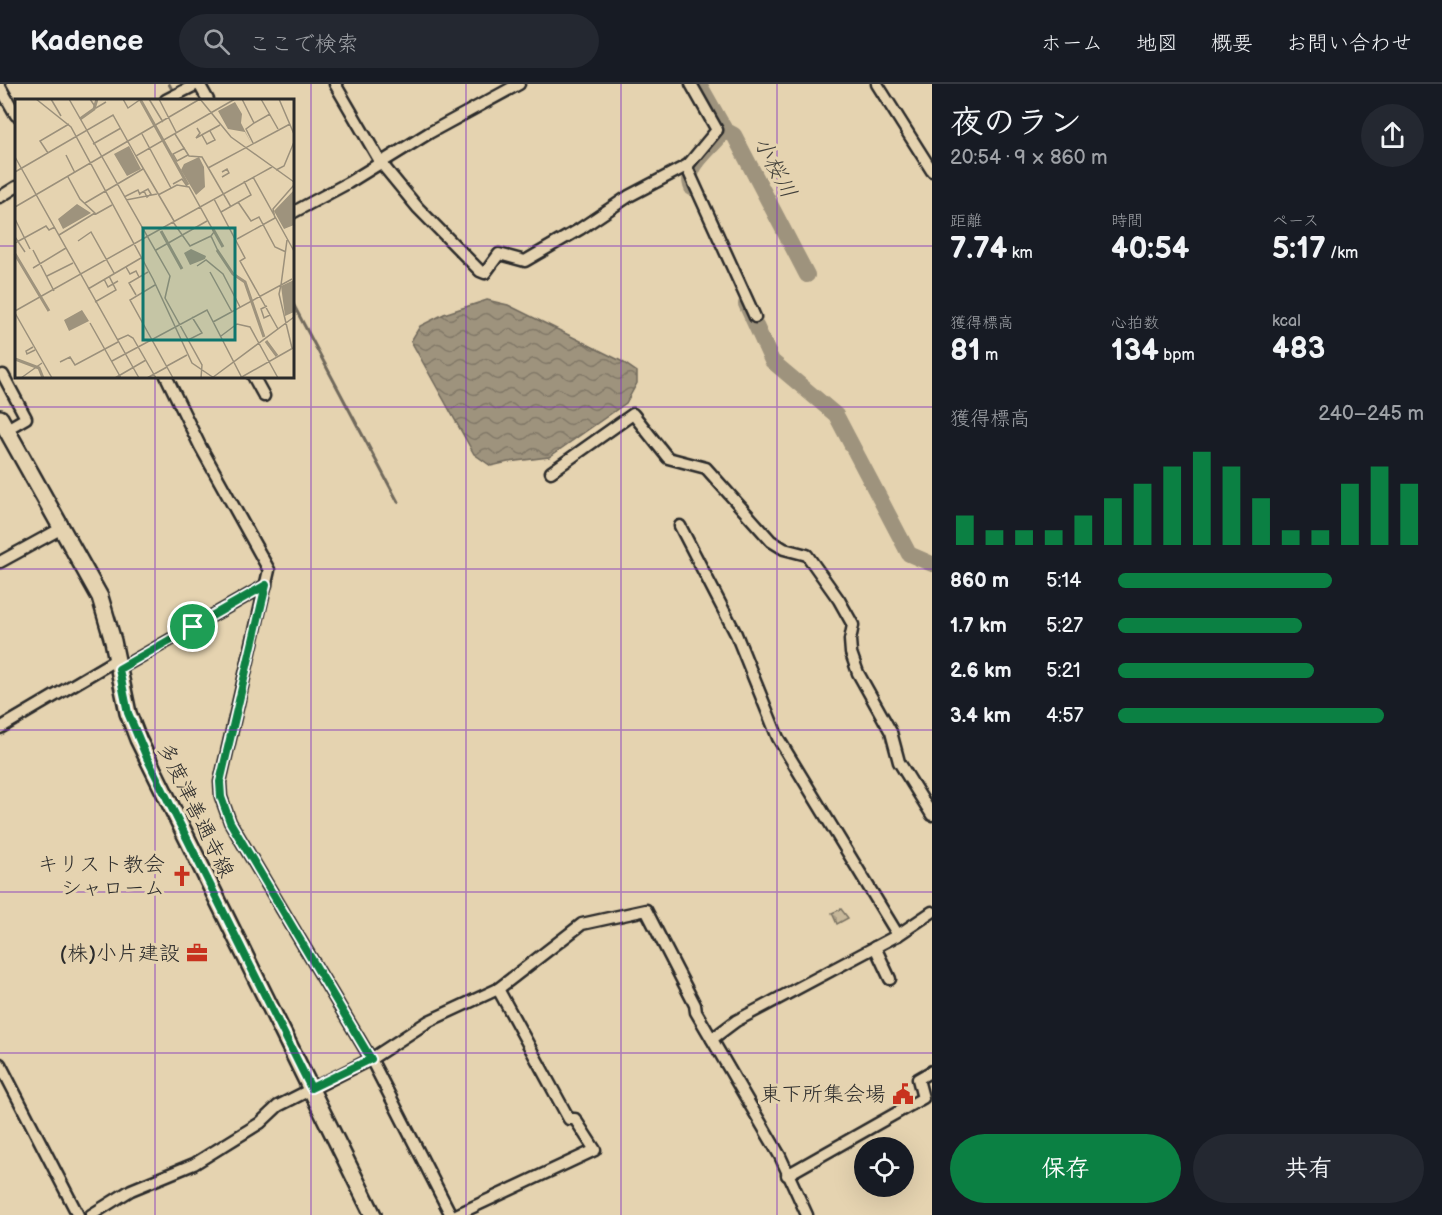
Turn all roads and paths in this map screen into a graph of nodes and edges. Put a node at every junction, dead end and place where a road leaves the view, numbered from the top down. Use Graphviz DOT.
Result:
graph roads {
  1 [pos="198,84"];
  2 [pos="335,84"];
  3 [pos="519,84"];
  4 [pos="691,84"];
  5 [pos="878,84"];
  6 [pos="0,87"];
  7 [pos="168,99"];
  8 [pos="207,99"];
  9 [pos="15,112"];
  10 [pos="381,163"];
  11 [pos="689,171"];
  12 [pos="932,171"];
  13 [pos="15,188"];
  14 [pos="0,197"];
  15 [pos="294,212"];
  16 [pos="755,316"];
  17 [pos="3,375"];
  18 [pos="167,378"];
  19 [pos="254,378"];
  20 [pos="264,396"];
  21 [pos="3,423"];
  22 [pos="551,472"];
  23 [pos="680,526"];
  24 [pos="62,528"];
  25 [pos="0,562"];
  26 [pos="266,585"];
  27 [pos="118,664"];
  28 [pos="0,728"];
  29 [pos="932,815"];
  30 [pos="932,912"];
  31 [pos="898,935"];
  32 [pos="875,947"];
  33 [pos="890,979"];
  34 [pos="498,989"];
  35 [pos="712,1039"];
  36 [pos="371,1059"];
  37 [pos="0,1064"];
  38 [pos="932,1071"];
  39 [pos="311,1088"];
  40 [pos="787,1174"];
  41 [pos="78,1215"];
  42 [pos="91,1215"];
  43 [pos="373,1215"];
  44 [pos="451,1215"];
  45 [pos="456,1215"];
  46 [pos="807,1215"];
  1 -- 7 [label="street"];
  1 -- 8 [label="street"];
  2 -- 10 [label="street"];
  3 -- 10 [label="street"];
  4 -- 11 [label="street"];
  5 -- 12 [label="street"];
  6 -- 9 [label="street"];
  10 -- 11 [label="street"];
  10 -- 15 [label="street"];
  11 -- 16 [label="street"];
  13 -- 14 [label="street"];
  17 -- 21 [label="street"];
  18 -- 26 [label="street"];
  19 -- 20 [label="street"];
  21 -- 24 [label="main road, 多度津善通寺線"];
  22 -- 29 [label="street"];
  23 -- 31 [label="street"];
  24 -- 25 [label="street"];
  24 -- 27 [label="main road, 多度津善通寺線"];
  26 -- 27 [label="street"];
  26 -- 36 [label="street"];
  27 -- 28 [label="street"];
  27 -- 39 [label="main road, 多度津善通寺線"];
  30 -- 31 [label="street"];
  31 -- 32 [label="street"];
  32 -- 33 [label="street"];
  32 -- 35 [label="street"];
  34 -- 35 [label="street"];
  34 -- 36 [label="street"];
  34 -- 45 [label="street"];
  35 -- 40 [label="street"];
  36 -- 39 [label="street"];
  36 -- 44 [label="street"];
  37 -- 41 [label="street"];
  38 -- 40 [label="street"];
  39 -- 42 [label="street"];
  39 -- 43 [label="main road, 多度津善通寺線"];
  40 -- 46 [label="street"];
}
